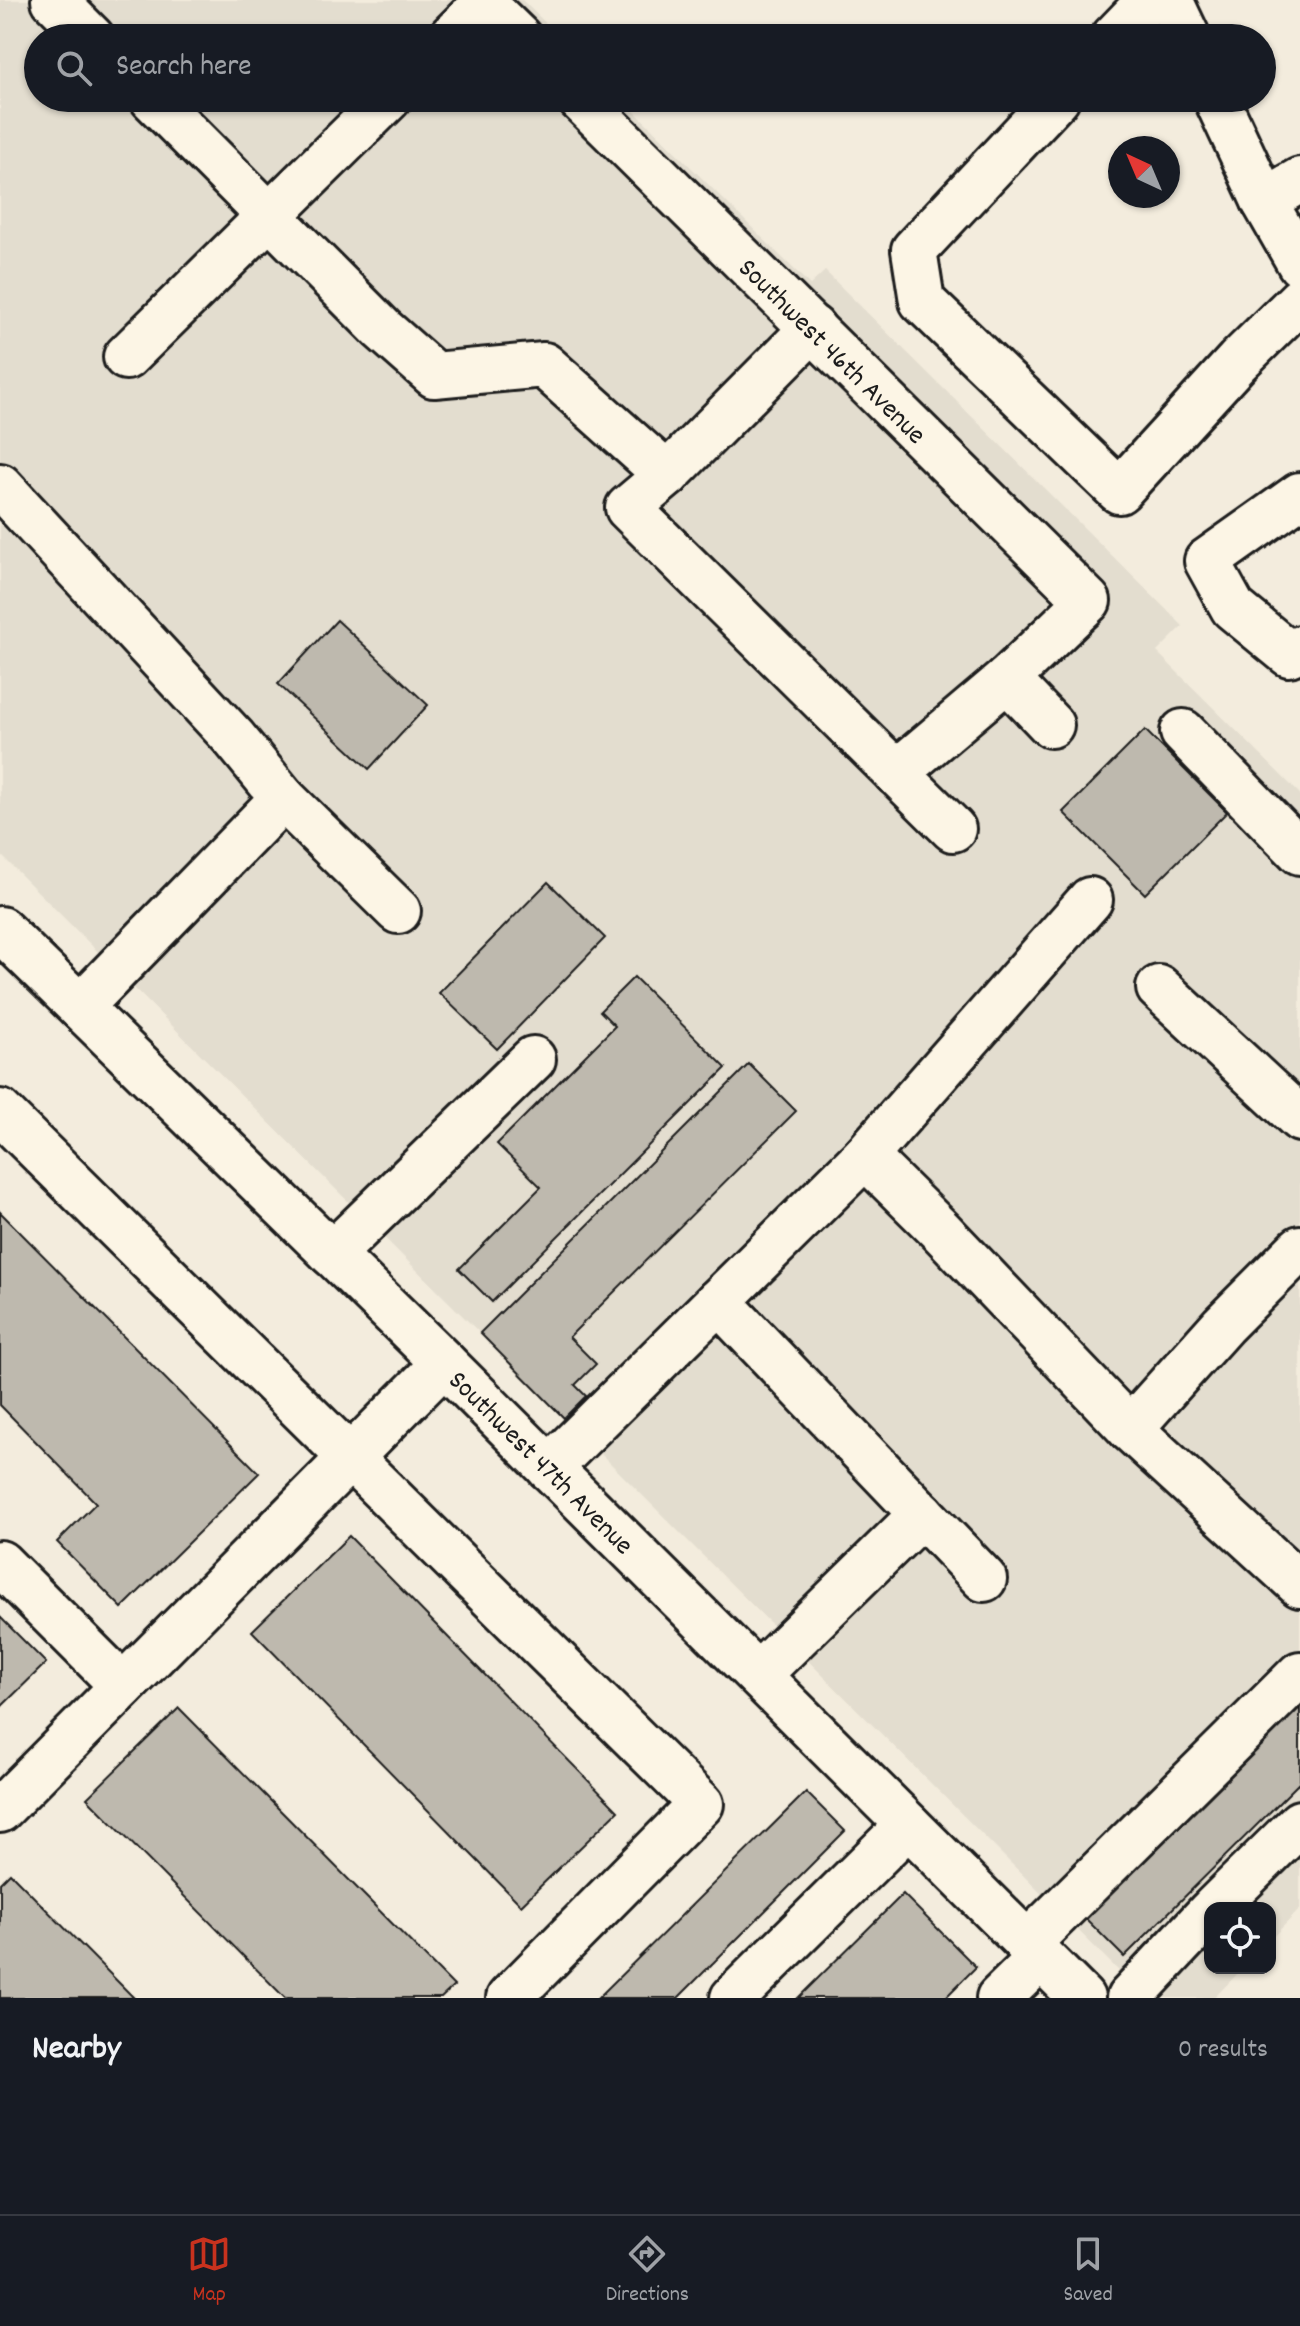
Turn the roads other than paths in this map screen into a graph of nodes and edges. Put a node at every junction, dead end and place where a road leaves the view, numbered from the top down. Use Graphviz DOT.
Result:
graph roads {
  1 [pos="54,0"];
  2 [pos="1143,0"];
  3 [pos="1170,0"];
  4 [pos="482,2"];
  5 [pos="78,24"];
  6 [pos="462,24"];
  7 [pos="505,24"];
  8 [pos="1126,24"];
  9 [pos="1181,24"];
  10 [pos="166,112"];
  11 [pos="375,112"];
  12 [pos="593,112"];
  13 [pos="1044,112"];
  14 [pos="1226,112"];
  15 [pos="1282,191"];
  16 [pos="270,216"];
  17 [pos="1300,264"];
  18 [pos="1300,300"];
  19 [pos="813,328"];
  20 [pos="126,357"];
  21 [pos="667,475"];
  22 [pos="0,486"];
  23 [pos="1300,495"];
  24 [pos="1300,648"];
  25 [pos="1007,679"];
  26 [pos="1051,725"];
  27 [pos="1183,732"];
  28 [pos="896,773"];
  29 [pos="283,798"];
  30 [pos="953,829"];
  31 [pos="1300,852"];
  32 [pos="1090,900"];
  33 [pos="398,911"];
  34 [pos="0,929"];
  35 [pos="1159,988"];
  36 [pos="80,1007"];
  37 [pos="533,1059"];
  38 [pos="0,1112"];
  39 [pos="1300,1119"];
  40 [pos="865,1156"];
  41 [pos="1300,1248"];
  42 [pos="332,1254"];
  43 [pos="718,1301"];
  44 [pos="444,1363"];
  45 [pos="1130,1429"];
  46 [pos="350,1458"];
  47 [pos="549,1468"];
  48 [pos="922,1514"];
  49 [pos="0,1563"];
  50 [pos="984,1579"];
  51 [pos="1300,1585"];
  52 [pos="1300,1674"];
  53 [pos="758,1675"];
  54 [pos="123,1686"];
  55 [pos="0,1810"];
  56 [pos="1300,1823"];
  57 [pos="908,1825"];
  58 [pos="1220,1902"];
  59 [pos="1204,1918"];
  60 [pos="1034,1950"];
  61 [pos="509,1998"];
  62 [pos="733,1998"];
  63 [pos="999,1998"];
  64 [pos="1082,1998"];
  65 [pos="1129,1998"];
  1 -- 5 [label="street"];
  2 -- 8 [label="street"];
  3 -- 9 [label="street"];
  4 -- 6 [label="street"];
  4 -- 7 [label="street"];
  10 -- 16 [label="street"];
  11 -- 16 [label="street"];
  12 -- 19 [label="street, Southwest 46th Avenue"];
  13 -- 18 [label="street"];
  14 -- 15 [label="street"];
  15 -- 17 [label="street"];
  16 -- 20 [label="street"];
  16 -- 21 [label="street"];
  19 -- 21 [label="street"];
  19 -- 25 [label="street, Southwest 46th Avenue"];
  21 -- 28 [label="street"];
  22 -- 29 [label="street"];
  23 -- 24 [label="street"];
  25 -- 26 [label="street"];
  25 -- 28 [label="street"];
  27 -- 31 [label="street"];
  28 -- 30 [label="street"];
  29 -- 33 [label="street"];
  29 -- 36 [label="street"];
  32 -- 40 [label="street"];
  34 -- 36 [label="street, Southwest 47th Avenue"];
  35 -- 39 [label="street"];
  36 -- 42 [label="street, Southwest 47th Avenue"];
  37 -- 42 [label="street"];
  38 -- 46 [label="street"];
  40 -- 43 [label="street"];
  40 -- 45 [label="street"];
  41 -- 45 [label="street"];
  42 -- 44 [label="street, Southwest 47th Avenue"];
  43 -- 47 [label="street"];
  43 -- 48 [label="street"];
  44 -- 46 [label="street"];
  44 -- 47 [label="street, Southwest 47th Avenue"];
  45 -- 51 [label="street"];
  46 -- 54 [label="street"];
  46 -- 61 [label="street"];
  47 -- 53 [label="street, Southwest 47th Avenue"];
  48 -- 50 [label="street"];
  48 -- 53 [label="street"];
  49 -- 54 [label="street"];
  52 -- 60 [label="street"];
  53 -- 57 [label="street, Southwest 47th Avenue"];
  54 -- 55 [label="street"];
  56 -- 58 [label="street"];
  57 -- 60 [label="street, Southwest 47th Avenue"];
  57 -- 62 [label="street"];
  59 -- 65 [label="street"];
  60 -- 63 [label="street"];
  60 -- 64 [label="street, Southwest 47th Avenue"];
}
